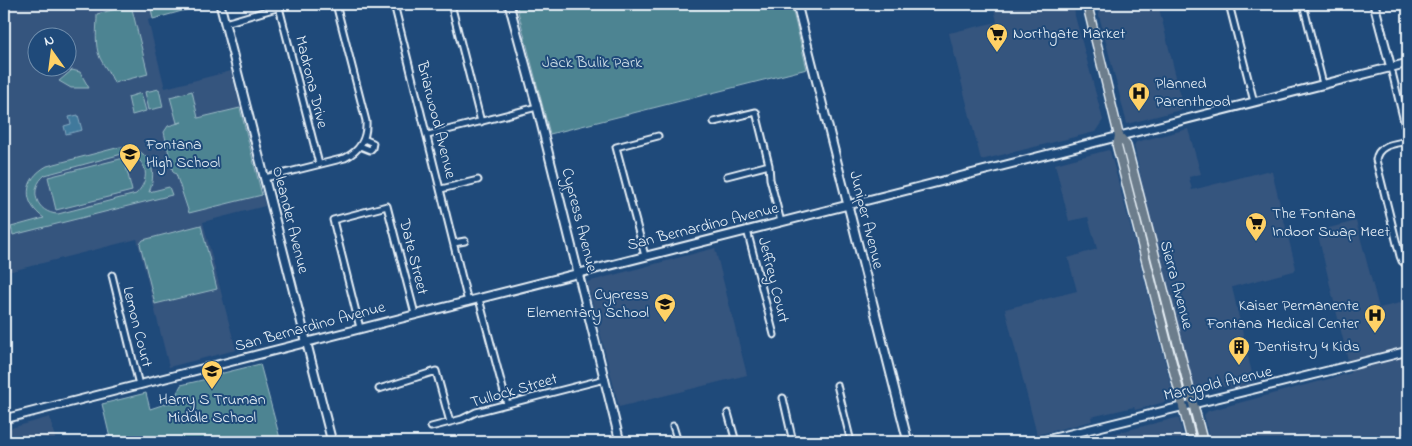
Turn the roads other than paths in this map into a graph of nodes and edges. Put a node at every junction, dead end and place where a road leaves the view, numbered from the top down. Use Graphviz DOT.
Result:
graph roads {
  1 [pos="220,4"];
  2 [pos="290,4"];
  3 [pos="336,4"];
  4 [pos="394,4"];
  5 [pos="451,4"];
  6 [pos="509,4"];
  7 [pos="797,4"];
  8 [pos="1087,4"];
  9 [pos="1229,4"];
  10 [pos="1303,4"];
  11 [pos="1374,4"];
  12 [pos="279,6"];
  13 [pos="225,22"];
  14 [pos="1408,63"];
  15 [pos="1391,68"];
  16 [pos="1323,84"];
  17 [pos="1254,102"];
  18 [pos="537,107"];
  19 [pos="481,122"];
  20 [pos="714,122"];
  21 [pos="428,136"];
  22 [pos="658,136"];
  23 [pos="1119,136"];
  24 [pos="364,139"];
  25 [pos="1408,139"];
  26 [pos="360,146"];
  27 [pos="320,164"];
  28 [pos="770,165"];
  29 [pos="727,176"];
  30 [pos="265,178"];
  31 [pos="478,180"];
  32 [pos="441,189"];
  33 [pos="848,204"];
  34 [pos="781,222"];
  35 [pos="747,230"];
  36 [pos="465,240"];
  37 [pos="1141,240"];
  38 [pos="454,243"];
  39 [pos="645,256"];
  40 [pos="1408,266"];
  41 [pos="578,274"];
  42 [pos="112,275"];
  43 [pos="1162,285"];
  44 [pos="479,299"];
  45 [pos="468,302"];
  46 [pos="415,314"];
  47 [pos="360,328"];
  48 [pos="774,335"];
  49 [pos="307,342"];
  50 [pos="1407,351"];
  51 [pos="604,380"];
  52 [pos="139,385"];
  53 [pos="836,385"];
  54 [pos="379,389"];
  55 [pos="783,398"];
  56 [pos="507,404"];
  57 [pos="1192,404"];
  58 [pos="1183,406"];
  59 [pos="728,413"];
  60 [pos="4,419"];
  61 [pos="450,422"];
  62 [pos="673,426"];
  63 [pos="431,427"];
  64 [pos="332,442"];
  65 [pos="620,442"];
  66 [pos="678,442"];
  67 [pos="736,442"];
  68 [pos="794,442"];
  69 [pos="851,442"];
  70 [pos="908,442"];
  71 [pos="1038,442"];
  72 [pos="1192,442"];
  73 [pos="1202,442"];
  1 -- 13 [label="street, Oleander Avenue"];
  2 -- 12 [label="street"];
  3 -- 24 [label="street"];
  4 -- 21 [label="street, Briarwood Avenue"];
  5 -- 19 [label="street"];
  6 -- 18 [label="street, Cypress Avenue"];
  7 -- 33 [label="street, Juniper Avenue"];
  8 -- 23 [label="main road, Sierra Avenue"];
  9 -- 17 [label="street"];
  10 -- 16 [label="street"];
  11 -- 15 [label="street"];
  12 -- 13 [label="street"];
  12 -- 27 [label="street, Madrona Drive"];
  13 -- 30 [label="street, Oleander Avenue"];
  14 -- 15 [label="street, San Bernardino Avenue"];
  15 -- 16 [label="street, San Bernardino Avenue"];
  15 -- 25 [label="street"];
  16 -- 17 [label="street, San Bernardino Avenue"];
  17 -- 23 [label="street, San Bernardino Avenue"];
  18 -- 19 [label="street"];
  18 -- 41 [label="street, Cypress Avenue"];
  19 -- 21 [label="street"];
  20 -- 28 [label="street"];
  21 -- 32 [label="street, Briarwood Avenue"];
  22 -- 39 [label="street"];
  23 -- 33 [label="street, San Bernardino Avenue"];
  23 -- 37 [label="main road, Sierra Avenue"];
  23 -- 43 [label="main road, Sierra Avenue"];
  24 -- 26 [label="street"];
  24 -- 26 [label="street"];
  25 -- 40 [label="street"];
  26 -- 27 [label="street"];
  27 -- 30 [label="street"];
  28 -- 29 [label="street"];
  28 -- 34 [label="street"];
  30 -- 49 [label="street, Oleander Avenue"];
  31 -- 32 [label="street"];
  32 -- 38 [label="street, Briarwood Avenue"];
  33 -- 34 [label="street, San Bernardino Avenue"];
  33 -- 70 [label="street, Juniper Avenue"];
  34 -- 35 [label="street, San Bernardino Avenue"];
  35 -- 39 [label="street, San Bernardino Avenue"];
  35 -- 48 [label="street, Jeffrey Court"];
  36 -- 38 [label="street"];
  37 -- 43 [label="main road"];
  37 -- 58 [label="main road, Sierra Avenue"];
  38 -- 45 [label="street, Briarwood Avenue"];
  39 -- 41 [label="street, San Bernardino Avenue"];
  41 -- 44 [label="street, San Bernardino Avenue"];
  41 -- 51 [label="street, Cypress Avenue"];
  42 -- 52 [label="street, Lemon Court"];
  43 -- 57 [label="main road, Sierra Avenue"];
  44 -- 45 [label="street, San Bernardino Avenue"];
  44 -- 56 [label="street"];
  45 -- 46 [label="street, San Bernardino Avenue"];
  46 -- 47 [label="street, San Bernardino Avenue"];
  46 -- 47 [label="street, Date Street"];
  47 -- 49 [label="street, San Bernardino Avenue"];
  49 -- 52 [label="street, San Bernardino Avenue"];
  49 -- 64 [label="street, Oleander Avenue"];
  50 -- 57 [label="street, Marygold Avenue"];
  51 -- 56 [label="street, Tullock Street"];
  51 -- 65 [label="street, Cypress Avenue"];
  52 -- 60 [label="street, San Bernardino Avenue"];
  53 -- 69 [label="street"];
  54 -- 61 [label="street"];
  55 -- 68 [label="street"];
  56 -- 61 [label="street, Tullock Street"];
  57 -- 58 [label="street, Marygold Avenue"];
  57 -- 73 [label="main road, Sierra Avenue"];
  58 -- 71 [label="street, Marygold Avenue"];
  58 -- 72 [label="main road, Sierra Avenue"];
  59 -- 67 [label="street"];
  61 -- 63 [label="street, Tullock Street"];
  62 -- 66 [label="street"];
}
